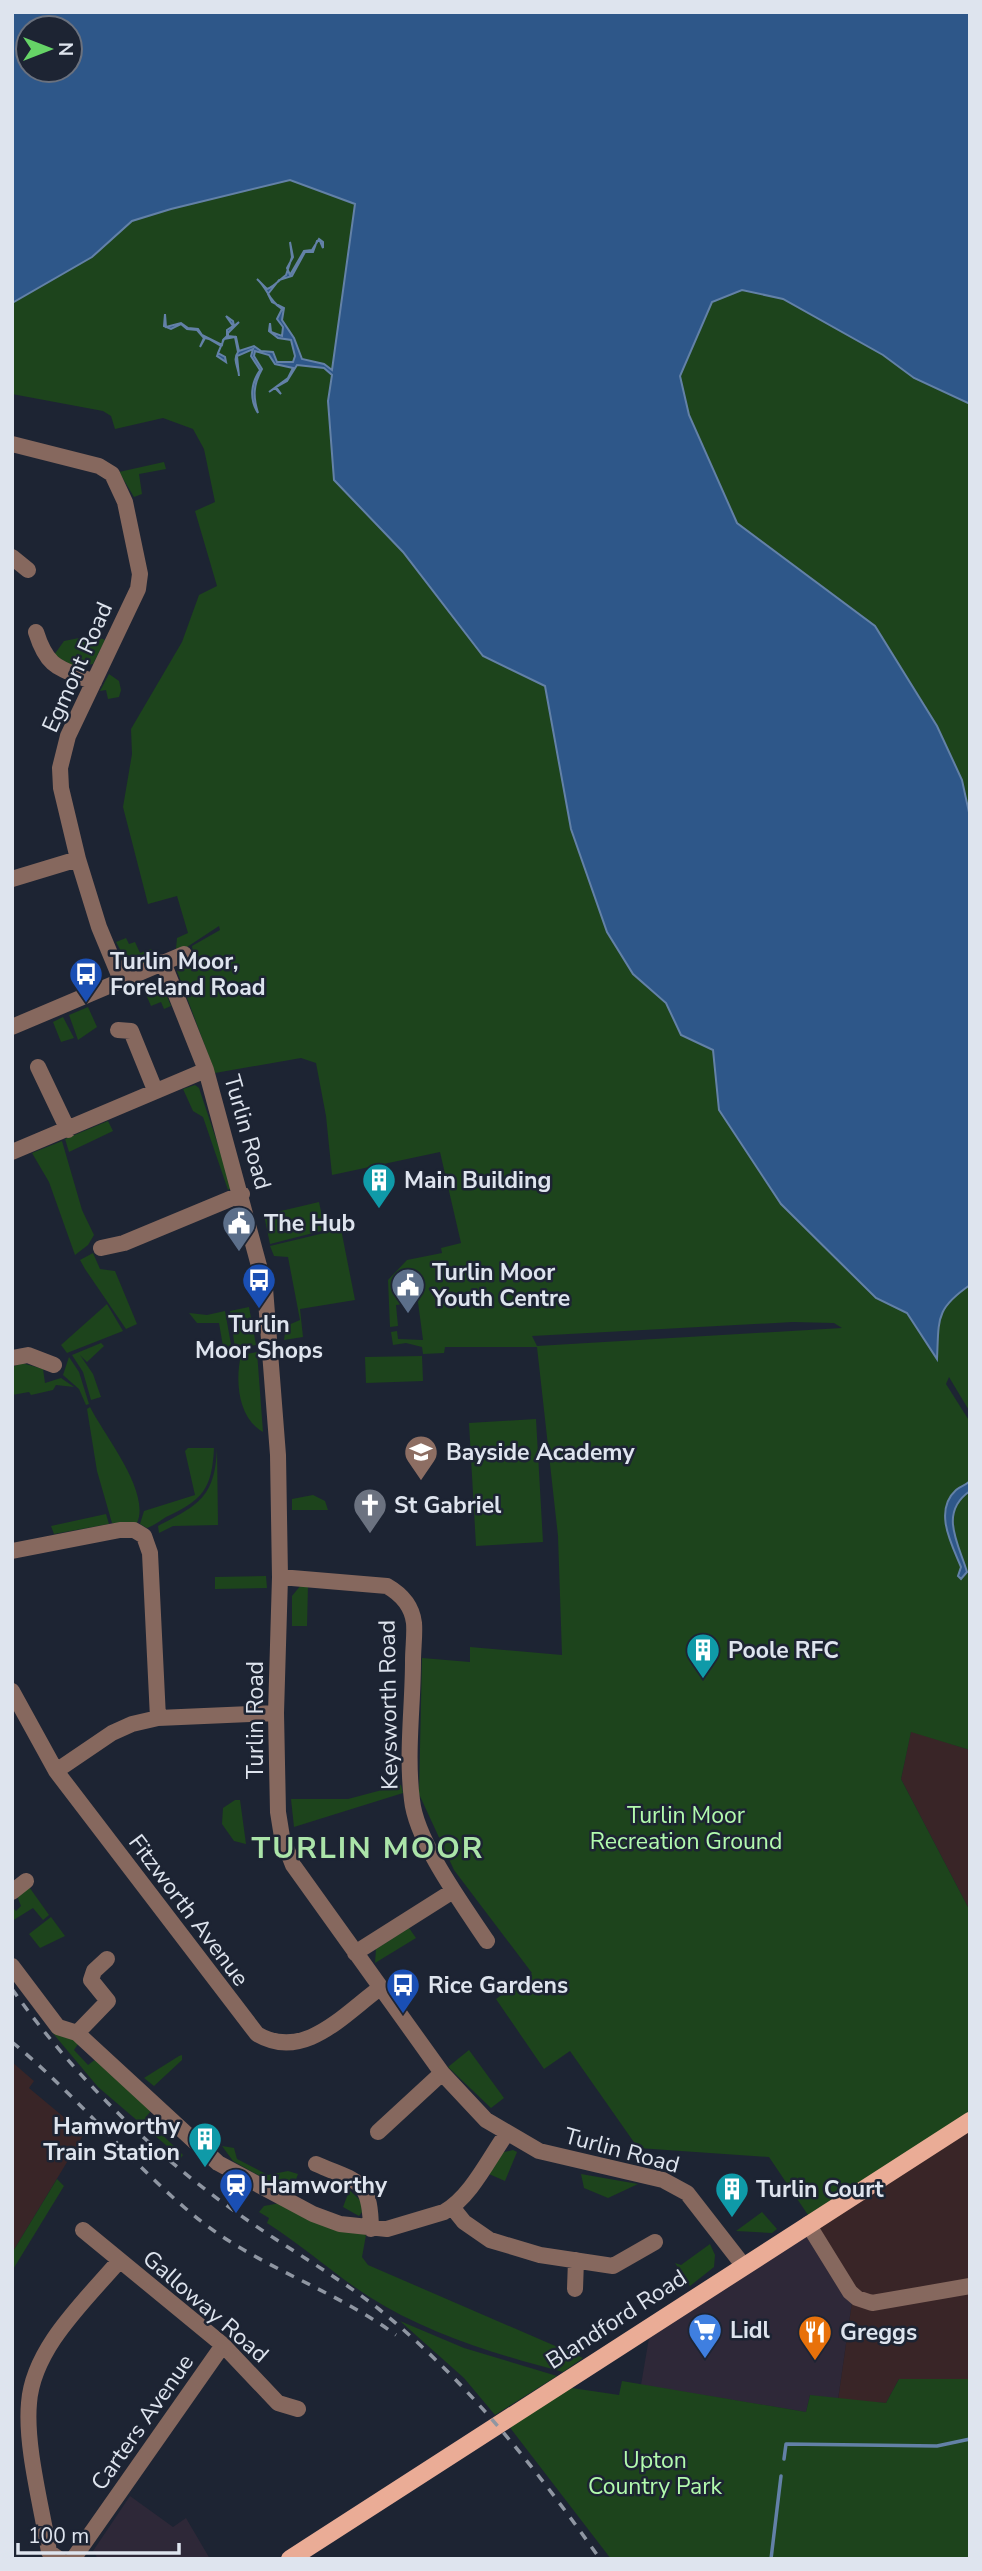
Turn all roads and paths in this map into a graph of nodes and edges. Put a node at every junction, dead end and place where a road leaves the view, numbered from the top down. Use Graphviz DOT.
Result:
graph roads {
  1 [pos="12,444"];
  2 [pos="12,557"];
  3 [pos="28,570"];
  4 [pos="36,632"];
  5 [pos="94,682"];
  6 [pos="78,859"];
  7 [pos="12,879"];
  8 [pos="184,954"];
  9 [pos="163,962"];
  10 [pos="121,980"];
  11 [pos="12,1027"];
  12 [pos="130,1027"];
  13 [pos="38,1068"];
  14 [pos="206,1070"];
  15 [pos="155,1090"];
  16 [pos="68,1130"];
  17 [pos="12,1152"];
  18 [pos="242,1194"];
  19 [pos="101,1248"];
  20 [pos="12,1358"];
  21 [pos="54,1365"];
  22 [pos="12,1551"];
  23 [pos="279,1577"];
  24 [pos="12,1691"];
  25 [pos="276,1713"];
  26 [pos="159,1718"];
  27 [pos="56,1771"];
  28 [pos="26,1881"];
  29 [pos="453,1891"];
  30 [pos="12,1892"];
  31 [pos="487,1941"];
  32 [pos="355,1953"];
  33 [pos="107,1959"];
  34 [pos="12,1965"];
  35 [pos="380,1988"];
  36 [pos="77,2033"];
  37 [pos="442,2073"];
  38 [pos="970,2121"];
  39 [pos="379,2132"];
  40 [pos="507,2133"];
  41 [pos="316,2164"];
  42 [pos="452,2207"];
  43 [pos="808,2224"];
  44 [pos="371,2229"];
  45 [pos="83,2230"];
  46 [pos="655,2242"];
  47 [pos="576,2260"];
  48 [pos="119,2261"];
  49 [pos="743,2265"];
  50 [pos="970,2286"];
  51 [pos="575,2289"];
  52 [pos="223,2345"];
  53 [pos="298,2409"];
  54 [pos="59,2559"];
  55 [pos="73,2559"];
  56 [pos="290,2559"];
  1 -- 5 [label="street, Egmont Road"];
  2 -- 3 [label="street"];
  4 -- 5 [label="street"];
  5 -- 6 [label="street, Egmont Road"];
  6 -- 7 [label="street"];
  6 -- 10 [label="street, Egmont Road"];
  8 -- 9 [label="street"];
  9 -- 10 [label="street"];
  9 -- 14 [label="street, Turlin Road"];
  10 -- 11 [label="street"];
  12 -- 15 [label="street"];
  13 -- 16 [label="street"];
  14 -- 15 [label="street"];
  14 -- 18 [label="street, Turlin Road"];
  15 -- 16 [label="street"];
  16 -- 17 [label="street"];
  18 -- 19 [label="street"];
  18 -- 23 [label="street, Turlin Road"];
  20 -- 21 [label="street"];
  22 -- 26 [label="street"];
  23 -- 25 [label="street, Turlin Road"];
  23 -- 29 [label="street, Keysworth Road"];
  24 -- 27 [label="street, Fitzworth Avenue"];
  25 -- 26 [label="street"];
  25 -- 32 [label="street, Turlin Road"];
  26 -- 27 [label="street"];
  27 -- 35 [label="street, Fitzworth Avenue"];
  28 -- 30 [label="street"];
  29 -- 31 [label="street, Keysworth Road"];
  29 -- 32 [label="street"];
  32 -- 35 [label="street, Turlin Road"];
  33 -- 36 [label="street"];
  34 -- 36 [label="street"];
  35 -- 37 [label="street, Turlin Road"];
  36 -- 44 [label="street"];
  37 -- 39 [label="street"];
  37 -- 40 [label="street, Turlin Road"];
  38 -- 43 [label="main road, Blandford Road"];
  40 -- 42 [label="street"];
  40 -- 49 [label="street, Turlin Road"];
  41 -- 44 [label="street"];
  42 -- 44 [label="street"];
  42 -- 47 [label="street"];
  43 -- 49 [label="main road, Blandford Road"];
  43 -- 50 [label="street"];
  45 -- 48 [label="street, Galloway Road"];
  46 -- 47 [label="street"];
  47 -- 51 [label="street"];
  48 -- 52 [label="street, Galloway Road"];
  48 -- 54 [label="street, Galloway Road"];
  49 -- 56 [label="main road, Blandford Road"];
  52 -- 53 [label="street, Galloway Road"];
  52 -- 55 [label="street, Carters Avenue"];
}
